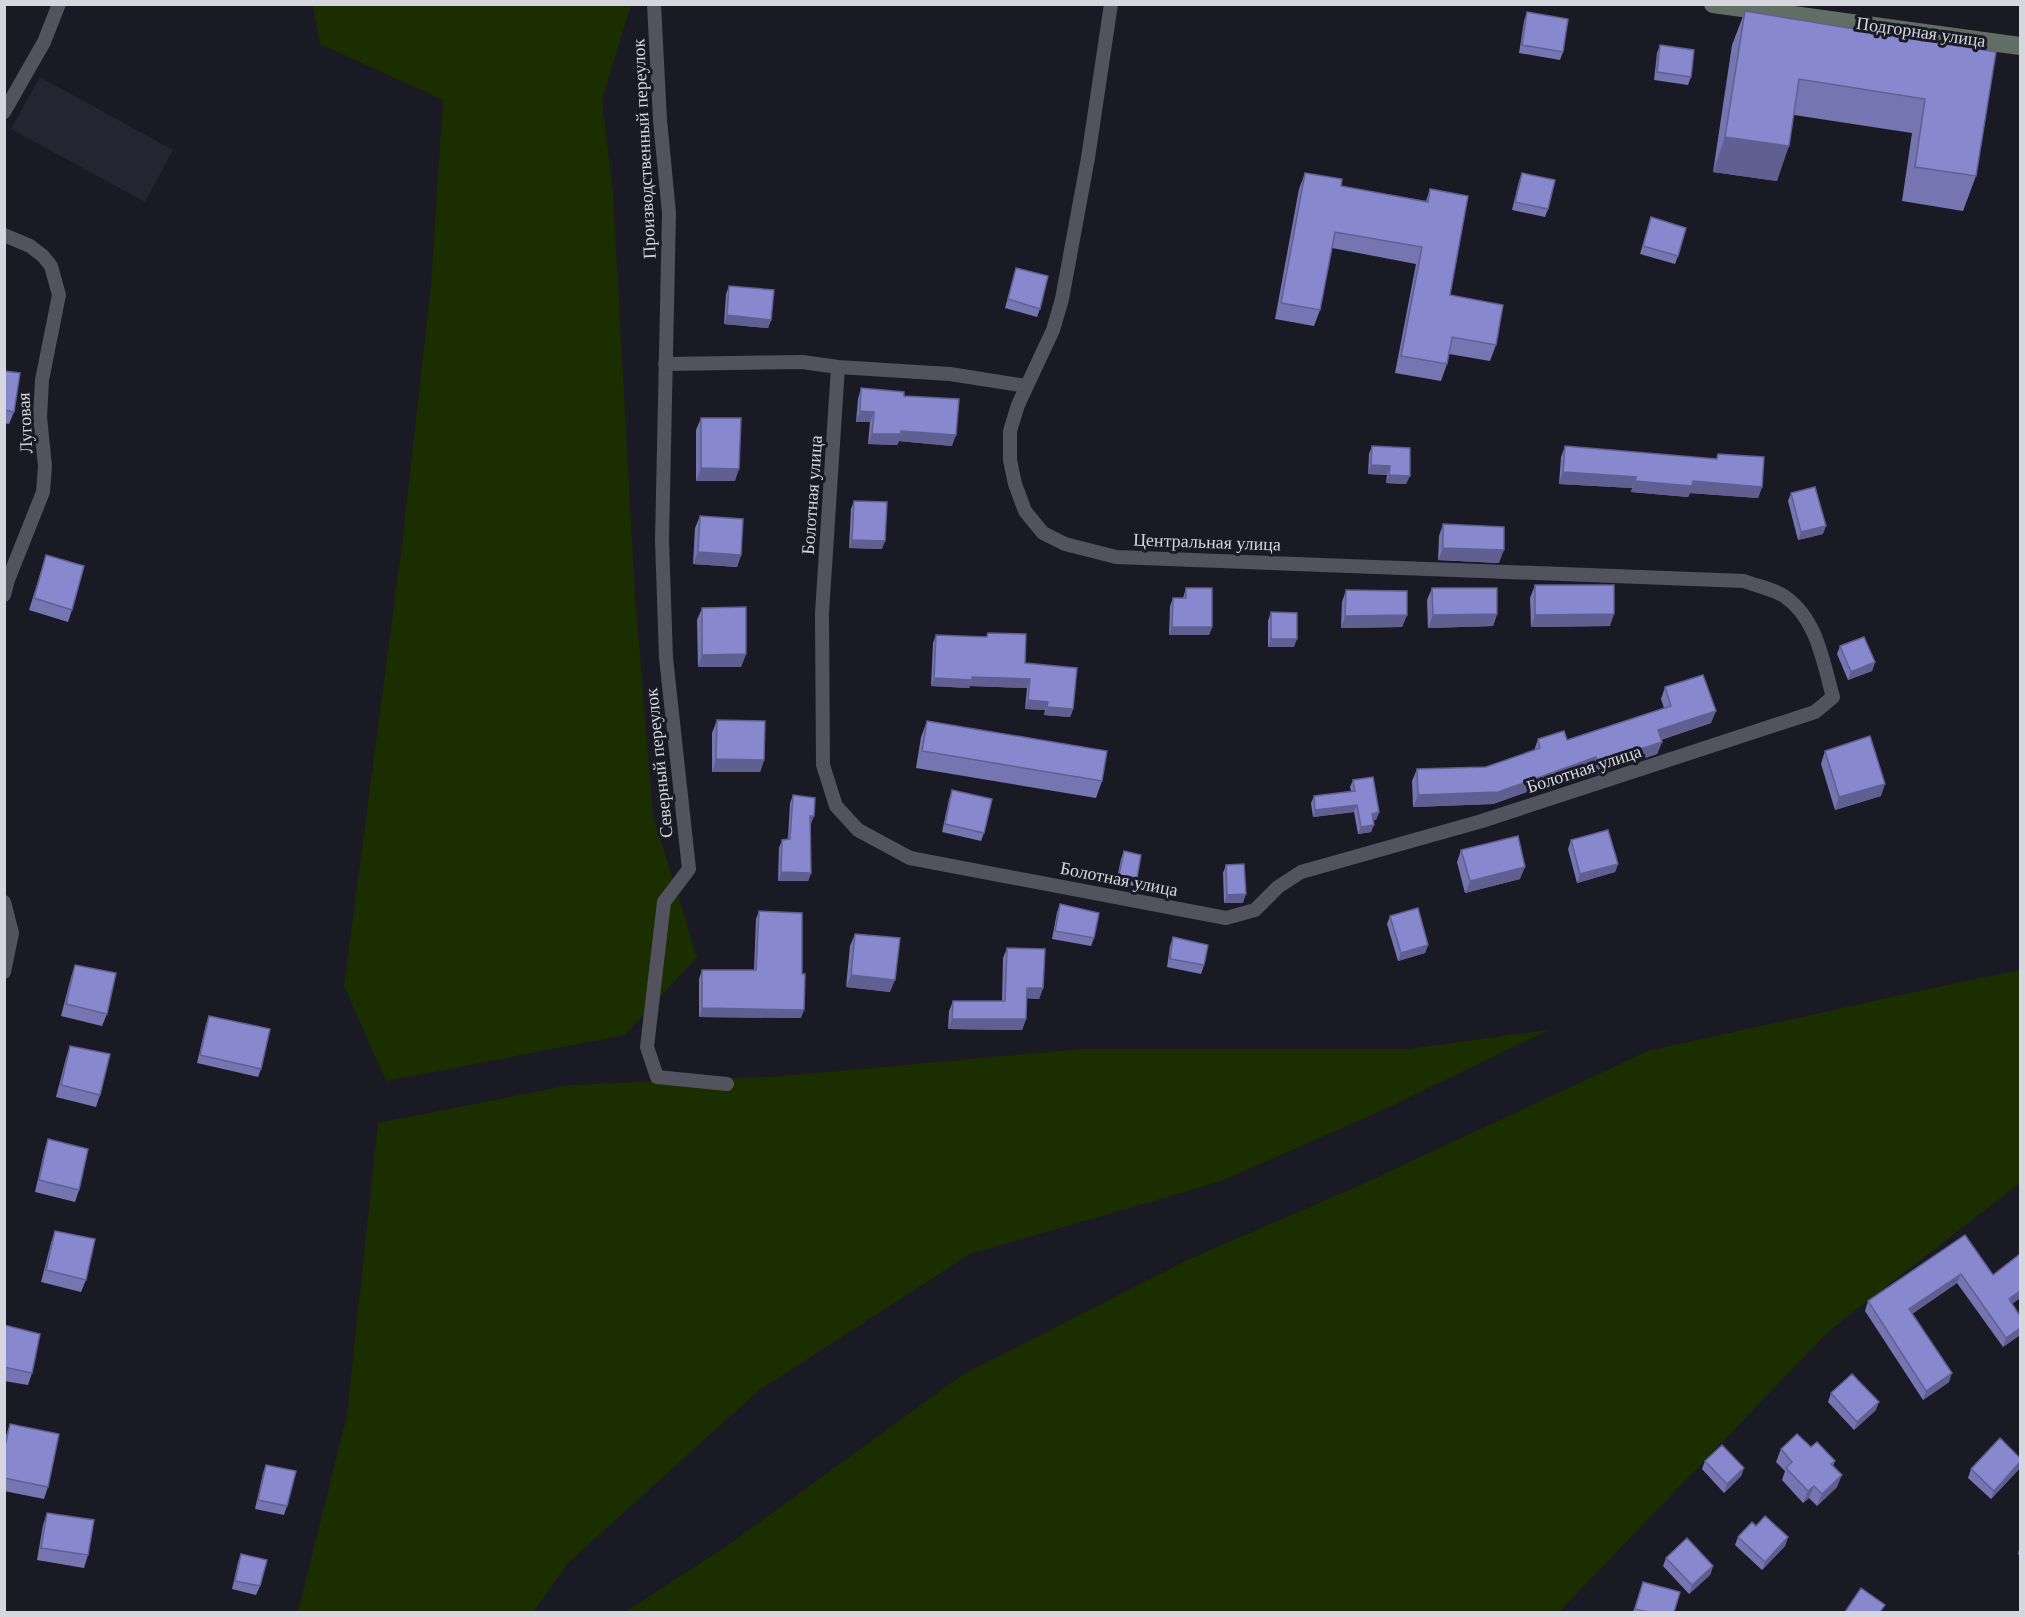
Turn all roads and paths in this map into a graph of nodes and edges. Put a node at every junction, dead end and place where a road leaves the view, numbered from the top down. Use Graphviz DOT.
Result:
graph roads {
  1 [pos="59,4"];
  2 [pos="654,4"];
  3 [pos="1111,4"];
  4 [pos="1713,4"];
  5 [pos="2020,45"];
  6 [pos="4,112"];
  7 [pos="4,235"];
  8 [pos="665,364"];
  9 [pos="838,368"];
  10 [pos="1026,386"];
  11 [pos="4,595"];
  12 [pos="1815,712"];
  13 [pos="4,902"];
  14 [pos="4,972"];
  15 [pos="727,1084"];
  1 -- 6 [label="street"];
  2 -- 8 [label="street, Производственный переулок"];
  3 -- 10 [label="street, Центральная улица"];
  4 -- 5 [label="street, Подгорная улица"];
  7 -- 11 [label="street, Луговая"];
  8 -- 9 [label="street"];
  8 -- 15 [label="street, Северный переулок"];
  9 -- 10 [label="street"];
  9 -- 12 [label="street, Болотная улица"];
  10 -- 12 [label="street, Центральная улица"];
  13 -- 14 [label="street"];
}
